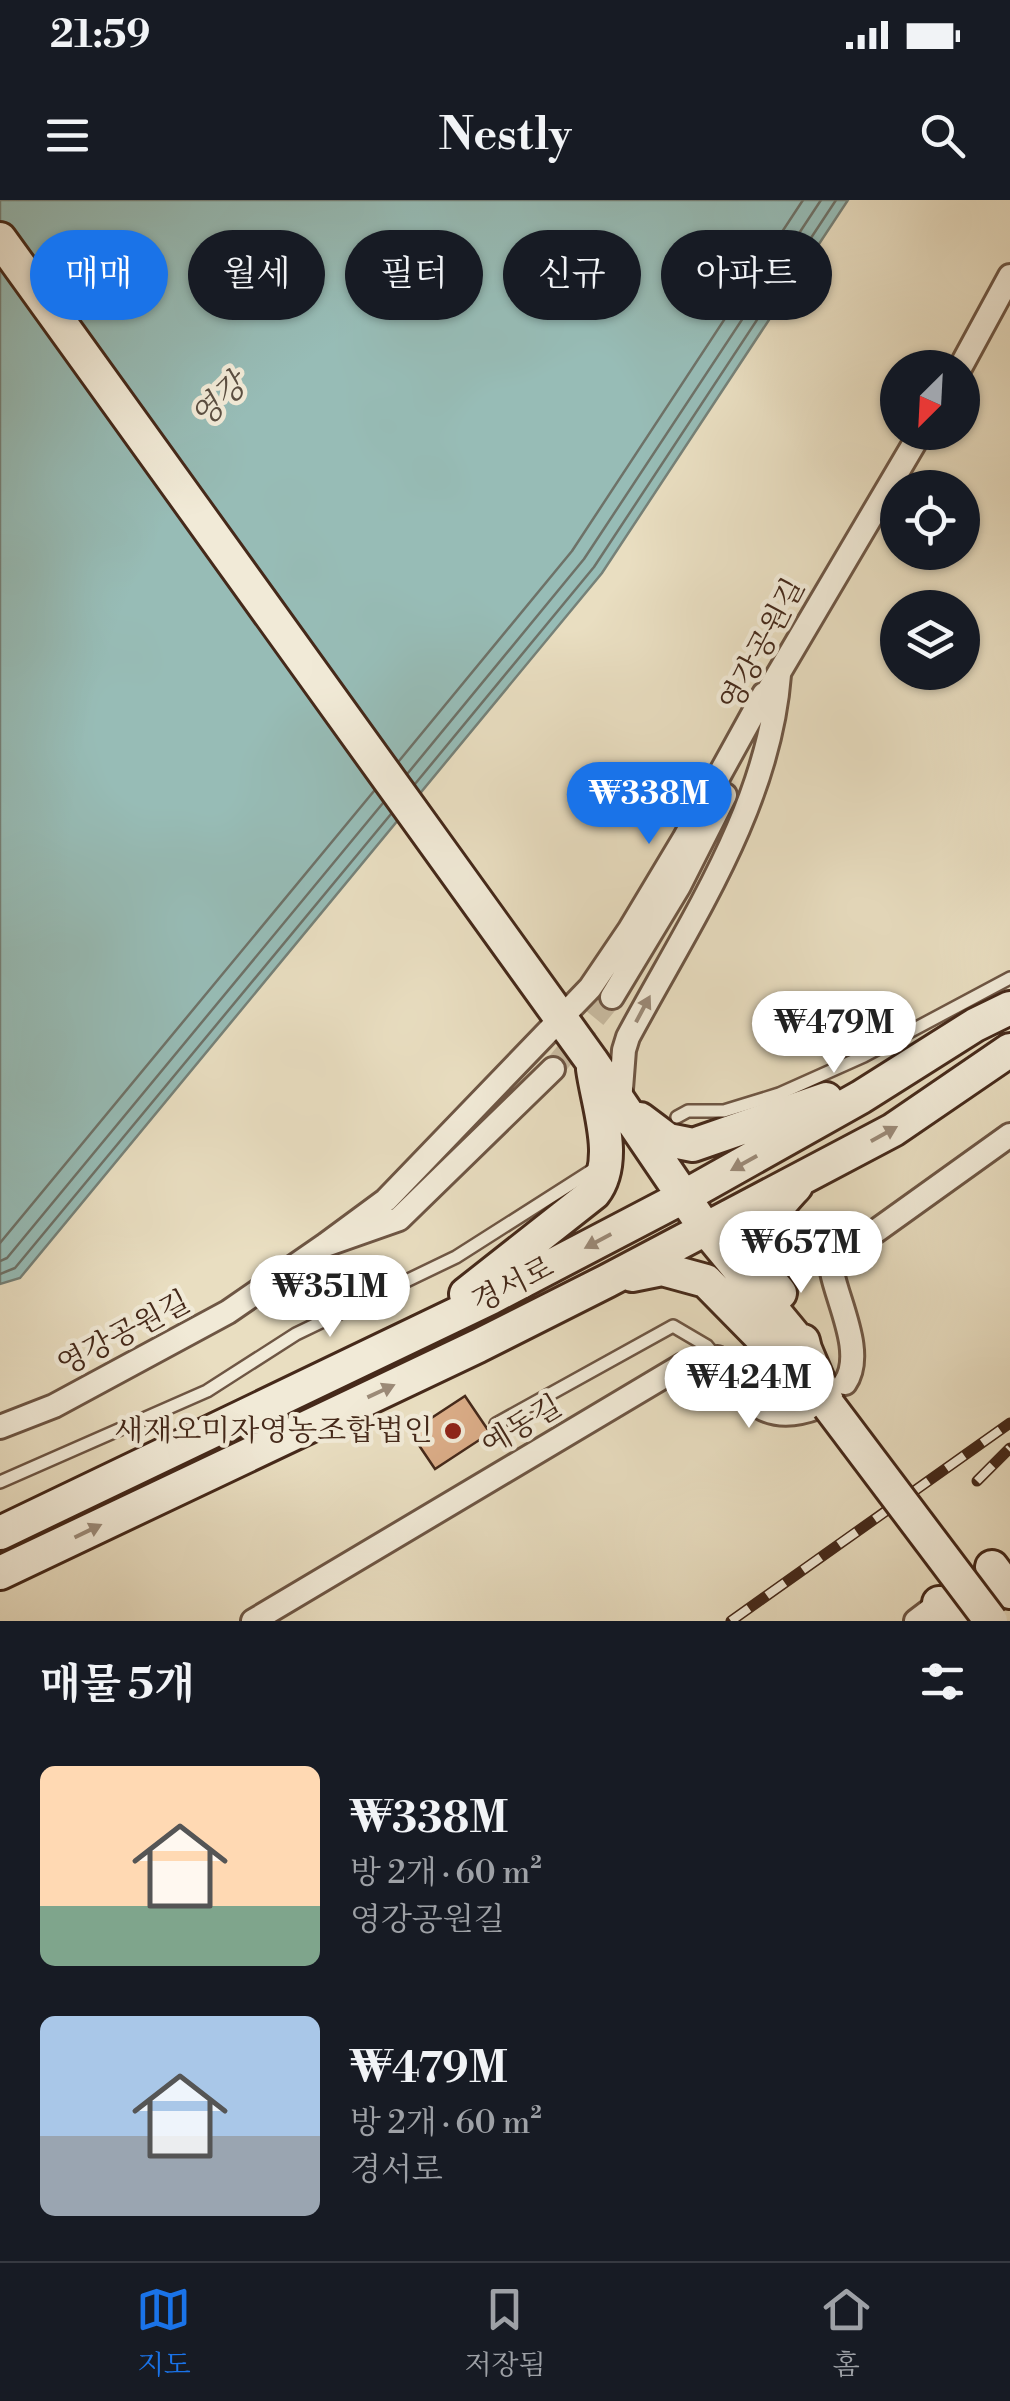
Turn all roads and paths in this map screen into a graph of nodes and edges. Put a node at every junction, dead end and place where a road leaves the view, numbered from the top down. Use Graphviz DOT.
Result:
graph roads {
  1 [pos="0,239"];
  2 [pos="1010,276"];
  3 [pos="970,350"];
  4 [pos="910,450"];
  5 [pos="780,668"];
  6 [pos="764,694"];
  7 [pos="1010,978"];
  8 [pos="612,997"];
  9 [pos="1010,1008"];
  10 [pos="557,1013"];
  11 [pos="1010,1050"];
  12 [pos="591,1060"];
  13 [pos="553,1069"];
  14 [pos="905,1069"];
  15 [pos="620,1102"];
  16 [pos="677,1117"];
  17 [pos="1010,1135"];
  18 [pos="598,1166"];
  19 [pos="806,1176"];
  20 [pos="684,1196"];
  21 [pos="705,1228"];
  22 [pos="326,1245"];
  23 [pos="606,1281"];
  24 [pos="420,1330"];
  25 [pos="805,1349"];
  26 [pos="717,1358"];
  27 [pos="830,1399"];
  28 [pos="496,1424"];
  29 [pos="0,1428"];
  30 [pos="141,1467"];
  31 [pos="0,1482"];
  32 [pos="0,1511"];
  33 [pos="0,1533"];
  34 [pos="1004,1571"];
  35 [pos="0,1573"];
  36 [pos="936,1615"];
  37 [pos="253,1621"];
  38 [pos="991,1621"];
  1 -- 10 [label="main road"];
  2 -- 3 [label="street"];
  4 -- 5 [label="street, 영강공원길"];
  5 -- 6 [label="street, 영강공원길"];
  15 -- 5 [label="street, one-way"];
  6 -- 8 [label="street, 영강공원길"];
  6 -- 10 [label="street"];
  7 -- 16 [label="lane"];
  9 -- 14 [label="main road, 경서로"];
  10 -- 12 [label="main road"];
  10 -- 22 [label="street"];
  19 -- 11 [label="main road, 경서로, one-way"];
  12 -- 15 [label="main road"];
  12 -- 24 [label="main road"];
  13 -- 22 [label="street, 영강공원길"];
  14 -- 15 [label="main road"];
  14 -- 20 [label="main road, 경서로, one-way"];
  15 -- 20 [label="main road"];
  17 -- 27 [label="street"];
  18 -- 31 [label="lane"];
  19 -- 21 [label="main road, 경서로"];
  19 -- 25 [label="main road"];
  20 -- 21 [label="main road"];
  20 -- 24 [label="main road, 경서로, one-way"];
  21 -- 23 [label="main road, 경서로"];
  21 -- 25 [label="main road"];
  22 -- 29 [label="street, 영강공원길"];
  23 -- 25 [label="main road"];
  35 -- 23 [label="main road, 경서로, one-way"];
  24 -- 30 [label="main road, 경서로"];
  25 -- 27 [label="main road"];
  26 -- 27 [label="street"];
  26 -- 28 [label="lane"];
  26 -- 37 [label="street, 예동길"];
  27 -- 38 [label="main road, bridge"];
  30 -- 32 [label="main road"];
  30 -- 33 [label="main road, 경서로"];
  34 -- 36 [label="street"];
}
